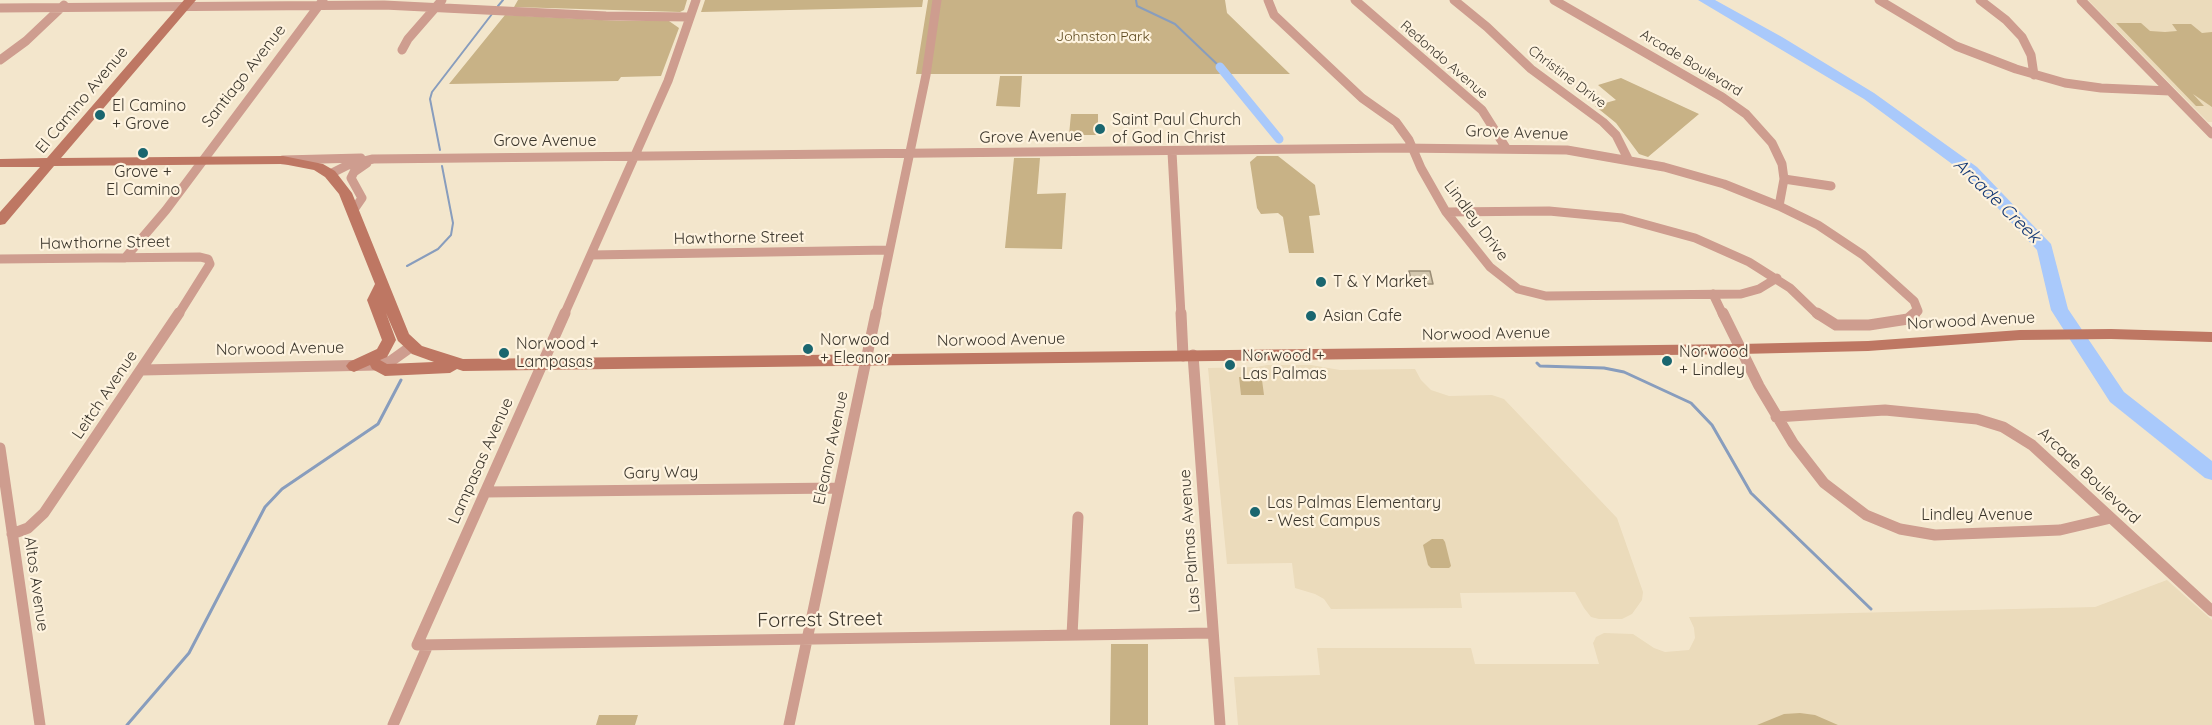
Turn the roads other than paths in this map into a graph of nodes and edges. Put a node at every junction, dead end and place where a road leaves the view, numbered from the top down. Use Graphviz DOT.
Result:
graph roads {
  1 [pos="68,0"];
  2 [pos="696,0"];
  3 [pos="937,0"];
  4 [pos="1268,0"];
  5 [pos="1355,0"];
  6 [pos="1454,0"];
  7 [pos="1554,0"];
  8 [pos="1880,0"];
  9 [pos="1980,0"];
  10 [pos="2082,0"];
  11 [pos="322,2"];
  12 [pos="187,3"];
  13 [pos="439,4"];
  14 [pos="61,7"];
  15 [pos="0,8"];
  16 [pos="690,17"];
  17 [pos="402,50"];
  18 [pos="0,60"];
  19 [pos="2034,75"];
  20 [pos="2170,91"];
  21 [pos="2212,134"];
  22 [pos="1412,148"];
  23 [pos="1506,148"];
  24 [pos="1172,152"];
  25 [pos="909,154"];
  26 [pos="634,157"];
  27 [pos="382,159"];
  28 [pos="1628,159"];
  29 [pos="274,160"];
  30 [pos="203,161"];
  31 [pos="52,162"];
  32 [pos="0,163"];
  33 [pos="330,174"];
  34 [pos="1784,179"];
  35 [pos="1831,186"];
  36 [pos="1779,206"];
  37 [pos="353,212"];
  38 [pos="1446,212"];
  39 [pos="0,221"];
  40 [pos="888,250"];
  41 [pos="591,255"];
  42 [pos="125,258"];
  43 [pos="0,259"];
  44 [pos="210,261"];
  45 [pos="1777,278"];
  46 [pos="381,285"];
  47 [pos="1713,294"];
  48 [pos="2212,337"];
  49 [pos="412,346"];
  50 [pos="1740,349"];
  51 [pos="1188,356"];
  52 [pos="865,360"];
  53 [pos="542,364"];
  54 [pos="377,365"];
  55 [pos="473,365"];
  56 [pos="354,366"];
  57 [pos="142,370"];
  58 [pos="1776,417"];
  59 [pos="0,448"];
  60 [pos="837,488"];
  61 [pos="485,492"];
  62 [pos="1078,517"];
  63 [pos="2111,518"];
  64 [pos="12,534"];
  65 [pos="2212,611"];
  66 [pos="1213,633"];
  67 [pos="1072,635"];
  68 [pos="807,639"];
  69 [pos="428,645"];
  70 [pos="40,725"];
  71 [pos="393,725"];
  72 [pos="789,725"];
  73 [pos="1220,725"];
  1 -- 14 [label="street"];
  2 -- 16 [label="street, Lampasas Avenue"];
  3 -- 25 [label="street, Eleanor Avenue"];
  4 -- 22 [label="street, Lindley Drive"];
  5 -- 23 [label="street, Redondo Avenue"];
  6 -- 28 [label="street, Christine Drive"];
  7 -- 34 [label="street, Arcade Boulevard"];
  8 -- 19 [label="street"];
  9 -- 19 [label="street"];
  10 -- 20 [label="street"];
  11 -- 12 [label="street"];
  11 -- 13 [label="street"];
  11 -- 30 [label="street, Santiago Avenue"];
  12 -- 14 [label="street"];
  12 -- 31 [label="main road, El Camino Avenue"];
  13 -- 16 [label="street"];
  13 -- 17 [label="street"];
  14 -- 15 [label="street"];
  14 -- 18 [label="street"];
  16 -- 26 [label="street, Lampasas Avenue"];
  19 -- 20 [label="street"];
  20 -- 21 [label="street"];
  22 -- 23 [label="street, Grove Avenue"];
  22 -- 24 [label="street, Grove Avenue"];
  22 -- 38 [label="street, Lindley Drive"];
  23 -- 28 [label="street, Grove Avenue"];
  24 -- 25 [label="street, Grove Avenue"];
  24 -- 51 [label="street, Las Palmas Avenue"];
  25 -- 26 [label="street, Grove Avenue"];
  25 -- 40 [label="street, Eleanor Avenue"];
  26 -- 27 [label="street, Grove Avenue"];
  26 -- 41 [label="street, Lampasas Avenue"];
  27 -- 29 [label="street, Grove Avenue"];
  27 -- 33 [label="street, Grove Avenue"];
  27 -- 37 [label="street"];
  28 -- 36 [label="street, Grove Avenue"];
  29 -- 30 [label="main road, Grove Avenue"];
  29 -- 33 [label="main road, Grove Avenue"];
  30 -- 31 [label="main road, Grove Avenue"];
  30 -- 42 [label="street, Santiago Avenue"];
  31 -- 32 [label="main road, Grove Avenue"];
  31 -- 39 [label="main road, El Camino Avenue"];
  33 -- 37 [label="main road"];
  34 -- 35 [label="street"];
  34 -- 36 [label="street, Arcade Boulevard"];
  36 -- 45 [label="street"];
  37 -- 46 [label="main road"];
  38 -- 45 [label="street"];
  38 -- 47 [label="street, Lindley Drive"];
  40 -- 41 [label="street, Hawthorne Street"];
  40 -- 52 [label="street, Eleanor Avenue"];
  41 -- 53 [label="street, Lampasas Avenue"];
  42 -- 43 [label="street, Hawthorne Street"];
  42 -- 44 [label="street, Hawthorne Street"];
  44 -- 57 [label="street, Leitch Avenue"];
  45 -- 47 [label="street, Lindley Drive"];
  46 -- 49 [label="main road"];
  46 -- 56 [label="main road"];
  47 -- 50 [label="street, Lindley Avenue"];
  48 -- 50 [label="main road, Norwood Avenue"];
  49 -- 54 [label="street, Norwood Avenue"];
  49 -- 55 [label="main road, Norwood Avenue"];
  50 -- 51 [label="main road, Norwood Avenue"];
  50 -- 58 [label="street, Lindley Avenue"];
  51 -- 52 [label="main road, Norwood Avenue"];
  51 -- 66 [label="street, Las Palmas Avenue"];
  52 -- 53 [label="main road, Norwood Avenue"];
  52 -- 60 [label="street, Eleanor Avenue"];
  53 -- 55 [label="main road, Norwood Avenue"];
  53 -- 61 [label="street, Lampasas Avenue"];
  54 -- 55 [label="main road"];
  54 -- 56 [label="street, Norwood Avenue"];
  56 -- 57 [label="street, Norwood Avenue"];
  57 -- 64 [label="street, Leitch Avenue"];
  58 -- 63 [label="street, Arcade Boulevard"];
  58 -- 63 [label="street, Lindley Avenue"];
  59 -- 64 [label="street, Altos Avenue"];
  60 -- 61 [label="street, Gary Way"];
  60 -- 68 [label="street, Eleanor Avenue"];
  61 -- 69 [label="street, Lampasas Avenue"];
  62 -- 67 [label="street"];
  63 -- 65 [label="street, Arcade Boulevard"];
  64 -- 70 [label="street, Altos Avenue"];
  66 -- 67 [label="street, Forrest Street"];
  66 -- 73 [label="street, Las Palmas Avenue"];
  67 -- 68 [label="street, Forrest Street"];
  68 -- 69 [label="street, Forrest Street"];
  68 -- 72 [label="street, Eleanor Avenue"];
  69 -- 71 [label="street"];
}
